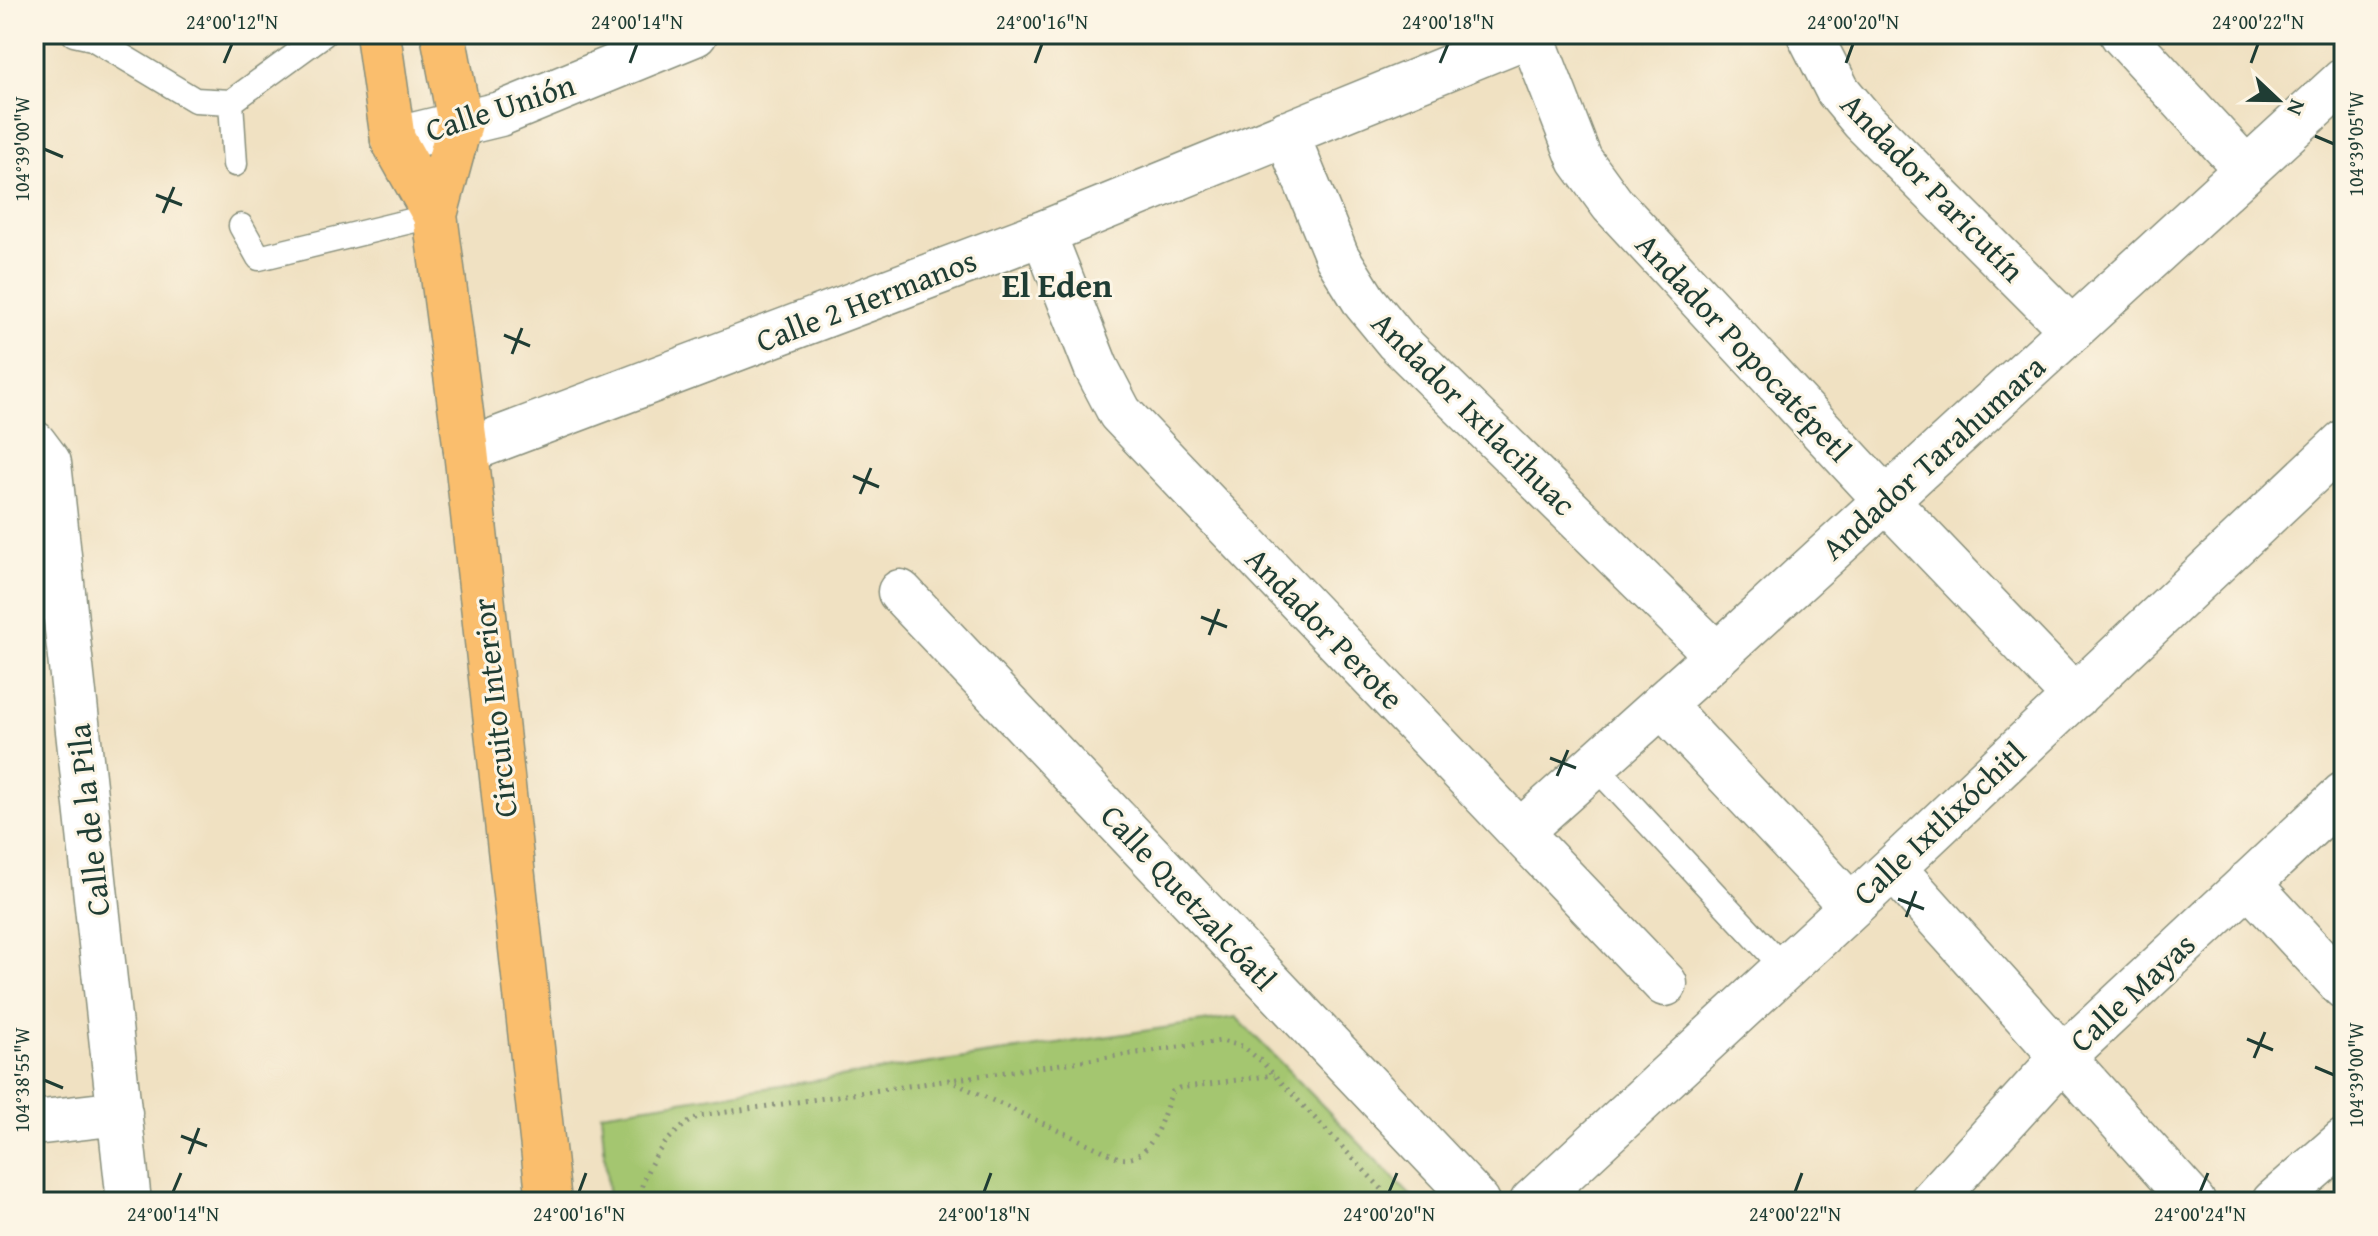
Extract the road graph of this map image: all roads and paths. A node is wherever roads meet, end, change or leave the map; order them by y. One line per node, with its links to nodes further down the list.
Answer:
1 (74, 34): 10 (lane)
2 (324, 34): 10 (lane)
3 (378, 34): 13 (main road, Circuito Interior)
4 (443, 34): 11 (main road, Circuito Interior)
5 (695, 34): 11 (street, Calle Unión)
6 (1531, 34): 12 (street, Calle 2 Hermanos); 23 (street, Andador Popocatépetl)
7 (1809, 34): 19 (street, Andador Paricutín)
8 (2122, 34): 15 (street)
9 (2344, 80): 15 (street, Andador Tarahumara)
10 (231, 102): 14 (lane)
11 (460, 123): 13 (street, Calle Unión); 16 (main road, Circuito Interior)
12 (1286, 133): 18 (street, Calle 2 Hermanos); 25 (street, Andador Ixtlacihuac)
13 (393, 140): 16 (main road, Circuito Interior)
14 (235, 164)
15 (2246, 169): 19 (street, Andador Tarahumara)
16 (435, 215): 17 (lane); 22 (main road, Circuito Interior)
17 (241, 226)
18 (1043, 233): 22 (street, Calle 2 Hermanos); 30 (street, Andador Perote)
19 (2072, 330): 23 (street, Andador Tarahumara)
20 (2344, 442): 26 (street, Calle Ixtlixóchitl)
21 (34, 443): 40 (street, Calle de la Pila)
22 (466, 451): 44 (main road, Circuito Interior)
23 (1885, 499): 25 (street, Andador Tarahumara); 26 (street, Andador Popocatépetl)
24 (900, 592): 47 (street, Calle Quetzalcóatl)
25 (1717, 655): 27 (street, Andador Tarahumara)
26 (2075, 697): 31 (street, Calle Ixtlixóchitl)
27 (1662, 705): 28 (street, Andador Tarahumara); 33 (street)
28 (1594, 765): 30 (street, Andador Tarahumara); 34 (lane)
29 (2344, 794): 32 (street, Calle Mayas)
30 (1521, 831): 35 (street, Andador Perote)
31 (1893, 868): 33 (street, Calle Ixtlixóchitl); 37 (street)
32 (2248, 883): 36 (street); 37 (street, Calle Mayas)
33 (1851, 906): 34 (street, Calle Ixtlixóchitl)
34 (1784, 968): 48 (street, Calle Ixtlixóchitl)
35 (1665, 984)
36 (2344, 987)
37 (2062, 1058): 49 (street, Calle Mayas); 50 (street)
38 (1275, 1075): 39 (path); 39 (path); 46 (path)
39 (947, 1080): 45 (path)
40 (120, 1113): 41 (street); 43 (street, Calle de la Pila)
41 (34, 1123)
42 (2344, 1141): 51 (street)
43 (129, 1202)
44 (549, 1202)
45 (638, 1202)
46 (1394, 1202)
47 (1478, 1202)
48 (1532, 1202)
49 (1931, 1202)
50 (2193, 1202)
51 (2274, 1202)

